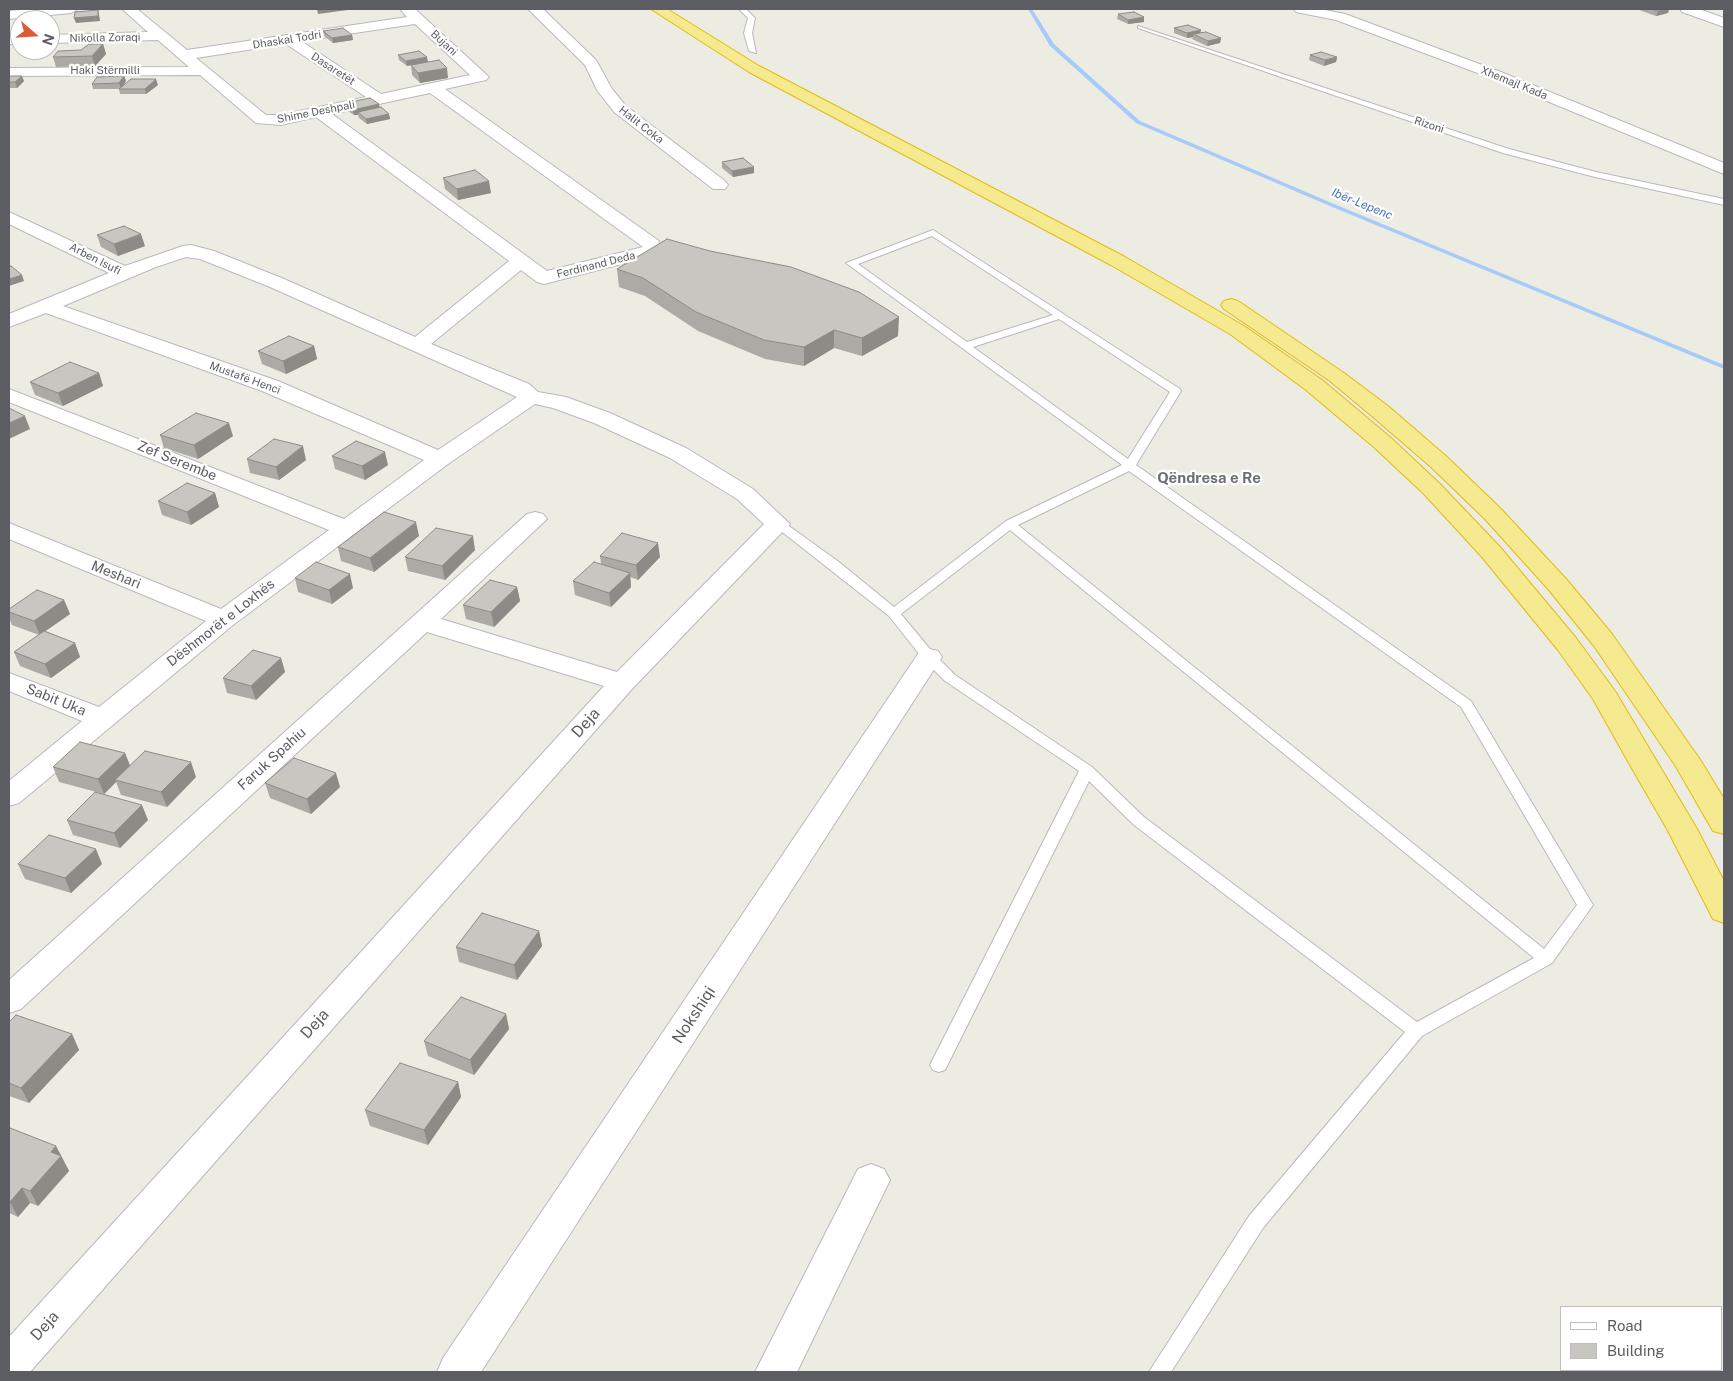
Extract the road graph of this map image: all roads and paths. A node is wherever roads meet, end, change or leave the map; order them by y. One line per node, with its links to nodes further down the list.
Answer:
1 (71, 9): 10 (street)
2 (129, 9): 14 (street, Shime Deshpali)
3 (407, 9): 11 (street, Bujani)
4 (535, 9): 26 (street, Halit Coka)
5 (658, 9): 55 (highway)
6 (685, 9): 17 (highway)
7 (742, 9): 17 (lane)
8 (1301, 9): 25 (street, Xhemajl Kada)
9 (1687, 9): 12 (street)
10 (52, 10)
11 (418, 19): 16 (street, Dhaskal Todri); 21 (street, Bujani)
12 (1724, 23)
13 (1140, 27): 27 (lane, Rizoni)
14 (161, 36): 15 (street, Nikolla Zoraqi); 18 (street, Shime Deshpali)
15 (60, 39)
16 (288, 40): 18 (street, Dhaskal Todri); 23 (street, Dasaretët)
17 (753, 51): 54 (highway)
18 (186, 55): 19 (street, Shime Deshpali)
19 (202, 71): 20 (street, Haki Stërmilli); 24 (street, Shime Deshpali)
20 (9, 72)
21 (481, 77): 22 (street, Shime Deshpali)
22 (433, 88): 23 (street, Shime Deshpali); 29 (street, Ferdinand Deda)
23 (379, 99): 24 (street, Shime Deshpali)
24 (319, 112): 29 (street, Ferdinand Deda)
25 (1724, 169)
26 (719, 185)
27 (1724, 202)
28 (9, 217): 30 (street, Arben Isufi)
29 (521, 261): 34 (street)
30 (125, 273): 31 (street, Arben Isufi); 34 (street)
31 (46, 306): 32 (street, Arben Isufi); 38 (street, Mustafë Henci)
32 (13, 316)
33 (1060, 316): 35 (lane); 35 (lane); 39 (lane)
34 (417, 345): 37 (street)
35 (966, 346): 39 (lane)
36 (9, 395): 43 (street, Zef Serembe)
37 (531, 397): 38 (street, Dëshmorët e Loxhës); 41 (street)
38 (440, 459): 43 (street, Dëshmorët e Loxhës)
39 (1130, 466): 42 (lane); 56 (lane)
40 (535, 519): 47 (street, Faruk Spahiu)
41 (778, 524): 45 (lane); 50 (street, Deja)
42 (1010, 524): 45 (lane); 56 (lane)
43 (346, 528): 46 (street, Dëshmorët e Loxhës)
44 (9, 530): 46 (street, Meshari)
45 (894, 613): 48 (lane)
46 (224, 619): 51 (street, Dëshmorët e Loxhës)
47 (422, 622): 50 (street); 57 (street, Faruk Spahiu)
48 (929, 657): 52 (lane); 62 (street, Nokshiqi)
49 (9, 681): 51 (street, Sabit Uka)
50 (622, 683): 61 (street, Deja)
51 (103, 719): 53 (street, Dëshmorët e Loxhës)
52 (1087, 770): 58 (lane); 59 (lane)
53 (9, 796)
54 (1724, 824)
55 (1724, 911)
56 (1546, 959): 58 (lane)
57 (9, 1000)
58 (1416, 1031): 64 (lane)
59 (939, 1065)
60 (871, 1180): 63 (street)
61 (9, 1366)
62 (458, 1372)
63 (776, 1372)
64 (1158, 1372)

